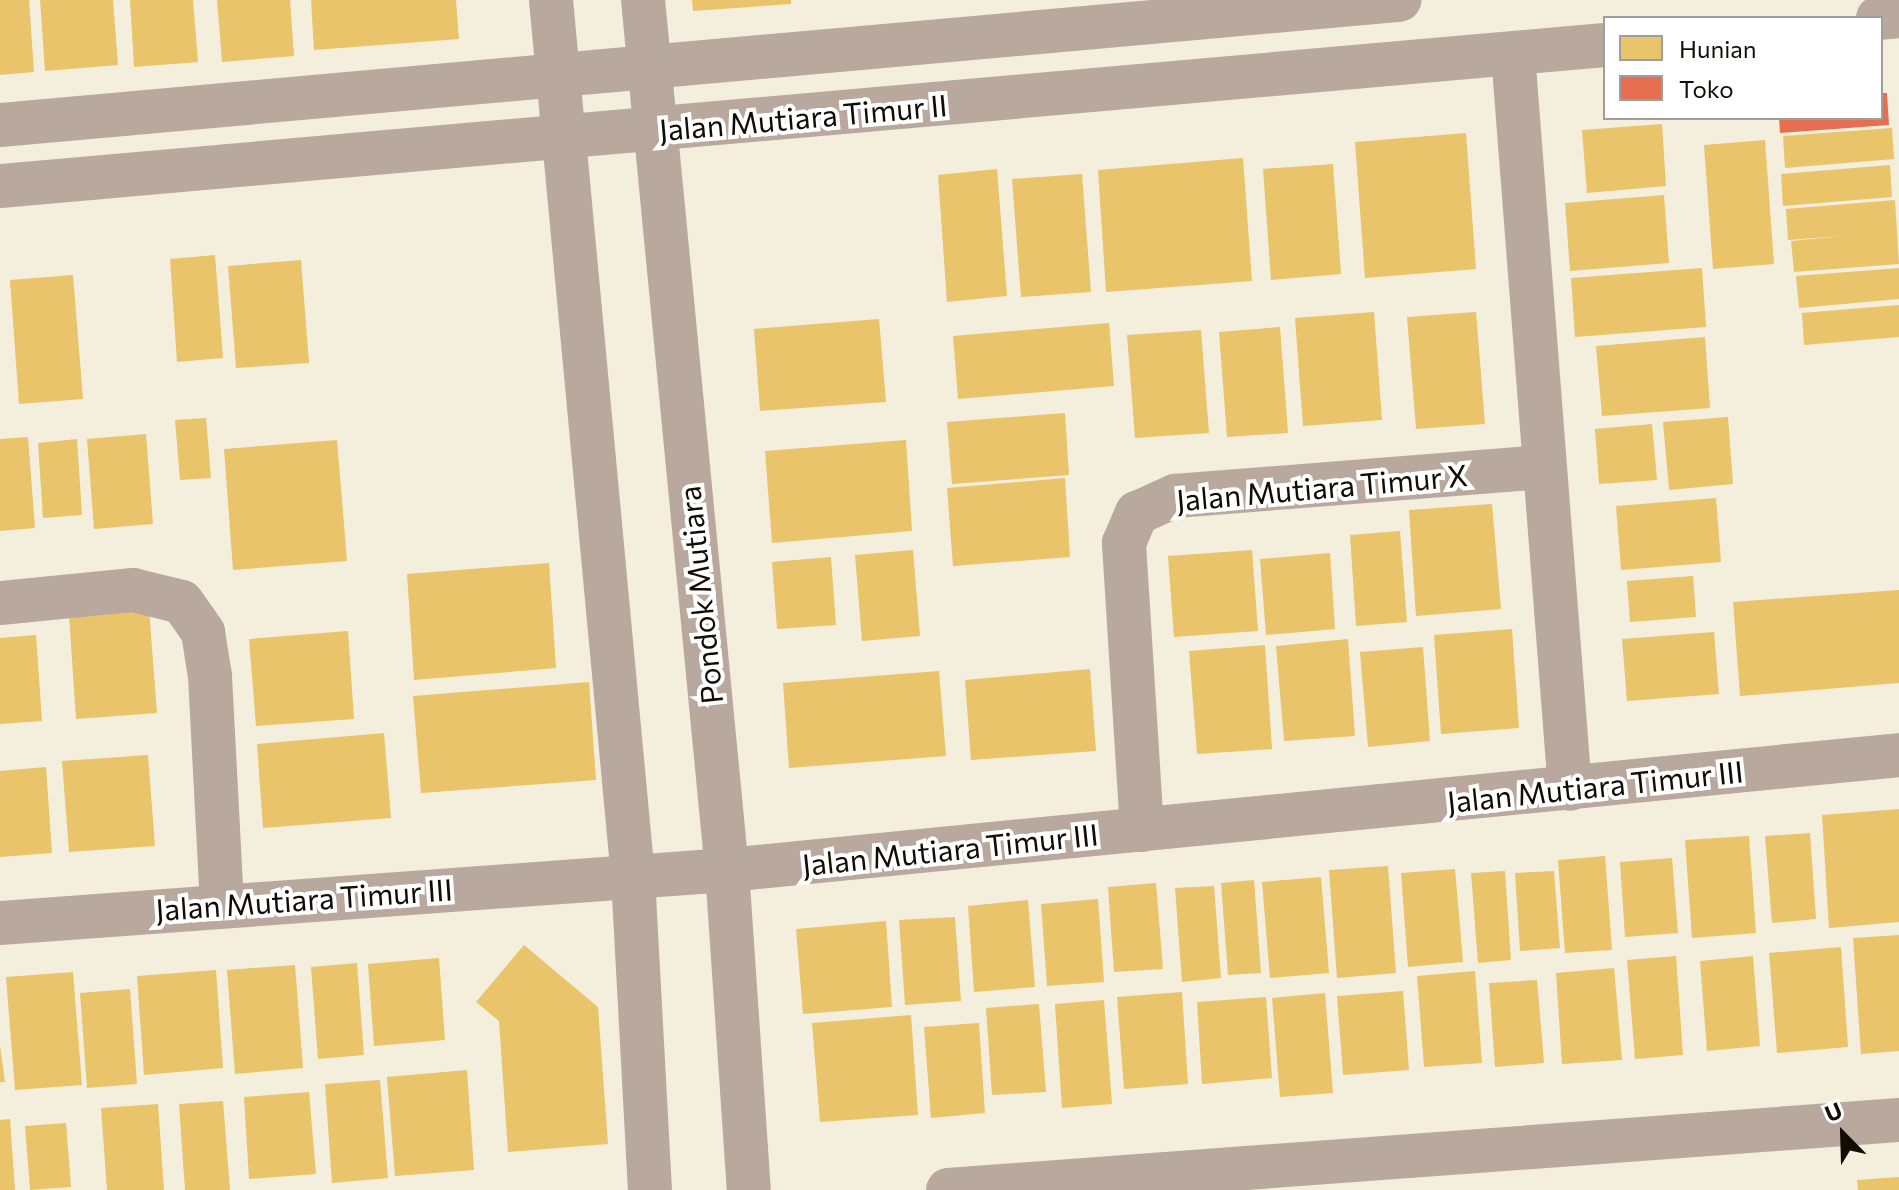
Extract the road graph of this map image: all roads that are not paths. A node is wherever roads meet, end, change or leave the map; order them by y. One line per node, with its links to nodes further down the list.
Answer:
1 (551, 0): 7 (street)
2 (643, 0): 6 (street, Pondok Mutiara)
3 (1399, 0): 6 (street, Jalan Mutiara Timur II)
4 (1603, 45): 5 (street, Jalan Mutiara Timur II)
5 (1513, 54): 9 (street, Jalan Mutiara Timur II); 12 (street)
6 (648, 70): 7 (street, Jalan Mutiara Timur II); 9 (street, Pondok Mutiara)
7 (559, 77): 8 (street, Jalan Mutiara Timur II); 10 (street)
8 (0, 125)
9 (655, 129): 10 (street, Jalan Mutiara Timur II); 17 (street, Pondok Mutiara)
10 (564, 139): 11 (street, Jalan Mutiara Timur II); 18 (street)
11 (0, 186)
12 (1542, 467): 15 (street); 16 (street, Jalan Mutiara Timur X)
13 (0, 603): 19 (street)
14 (1899, 755): 15 (street, Jalan Mutiara Timur III)
15 (1570, 789): 16 (street, Jalan Mutiara Timur III)
16 (1142, 830): 17 (street, Jalan Mutiara Timur III)
17 (727, 870): 18 (street, Jalan Mutiara Timur III); 23 (street, Pondok Mutiara)
18 (633, 877): 19 (street, Jalan Mutiara Timur III); 22 (street)
19 (222, 904): 20 (street, Jalan Mutiara Timur III)
20 (0, 923)
21 (1899, 1120): 24 (street)
22 (650, 1190)
23 (749, 1190)
24 (948, 1190)

